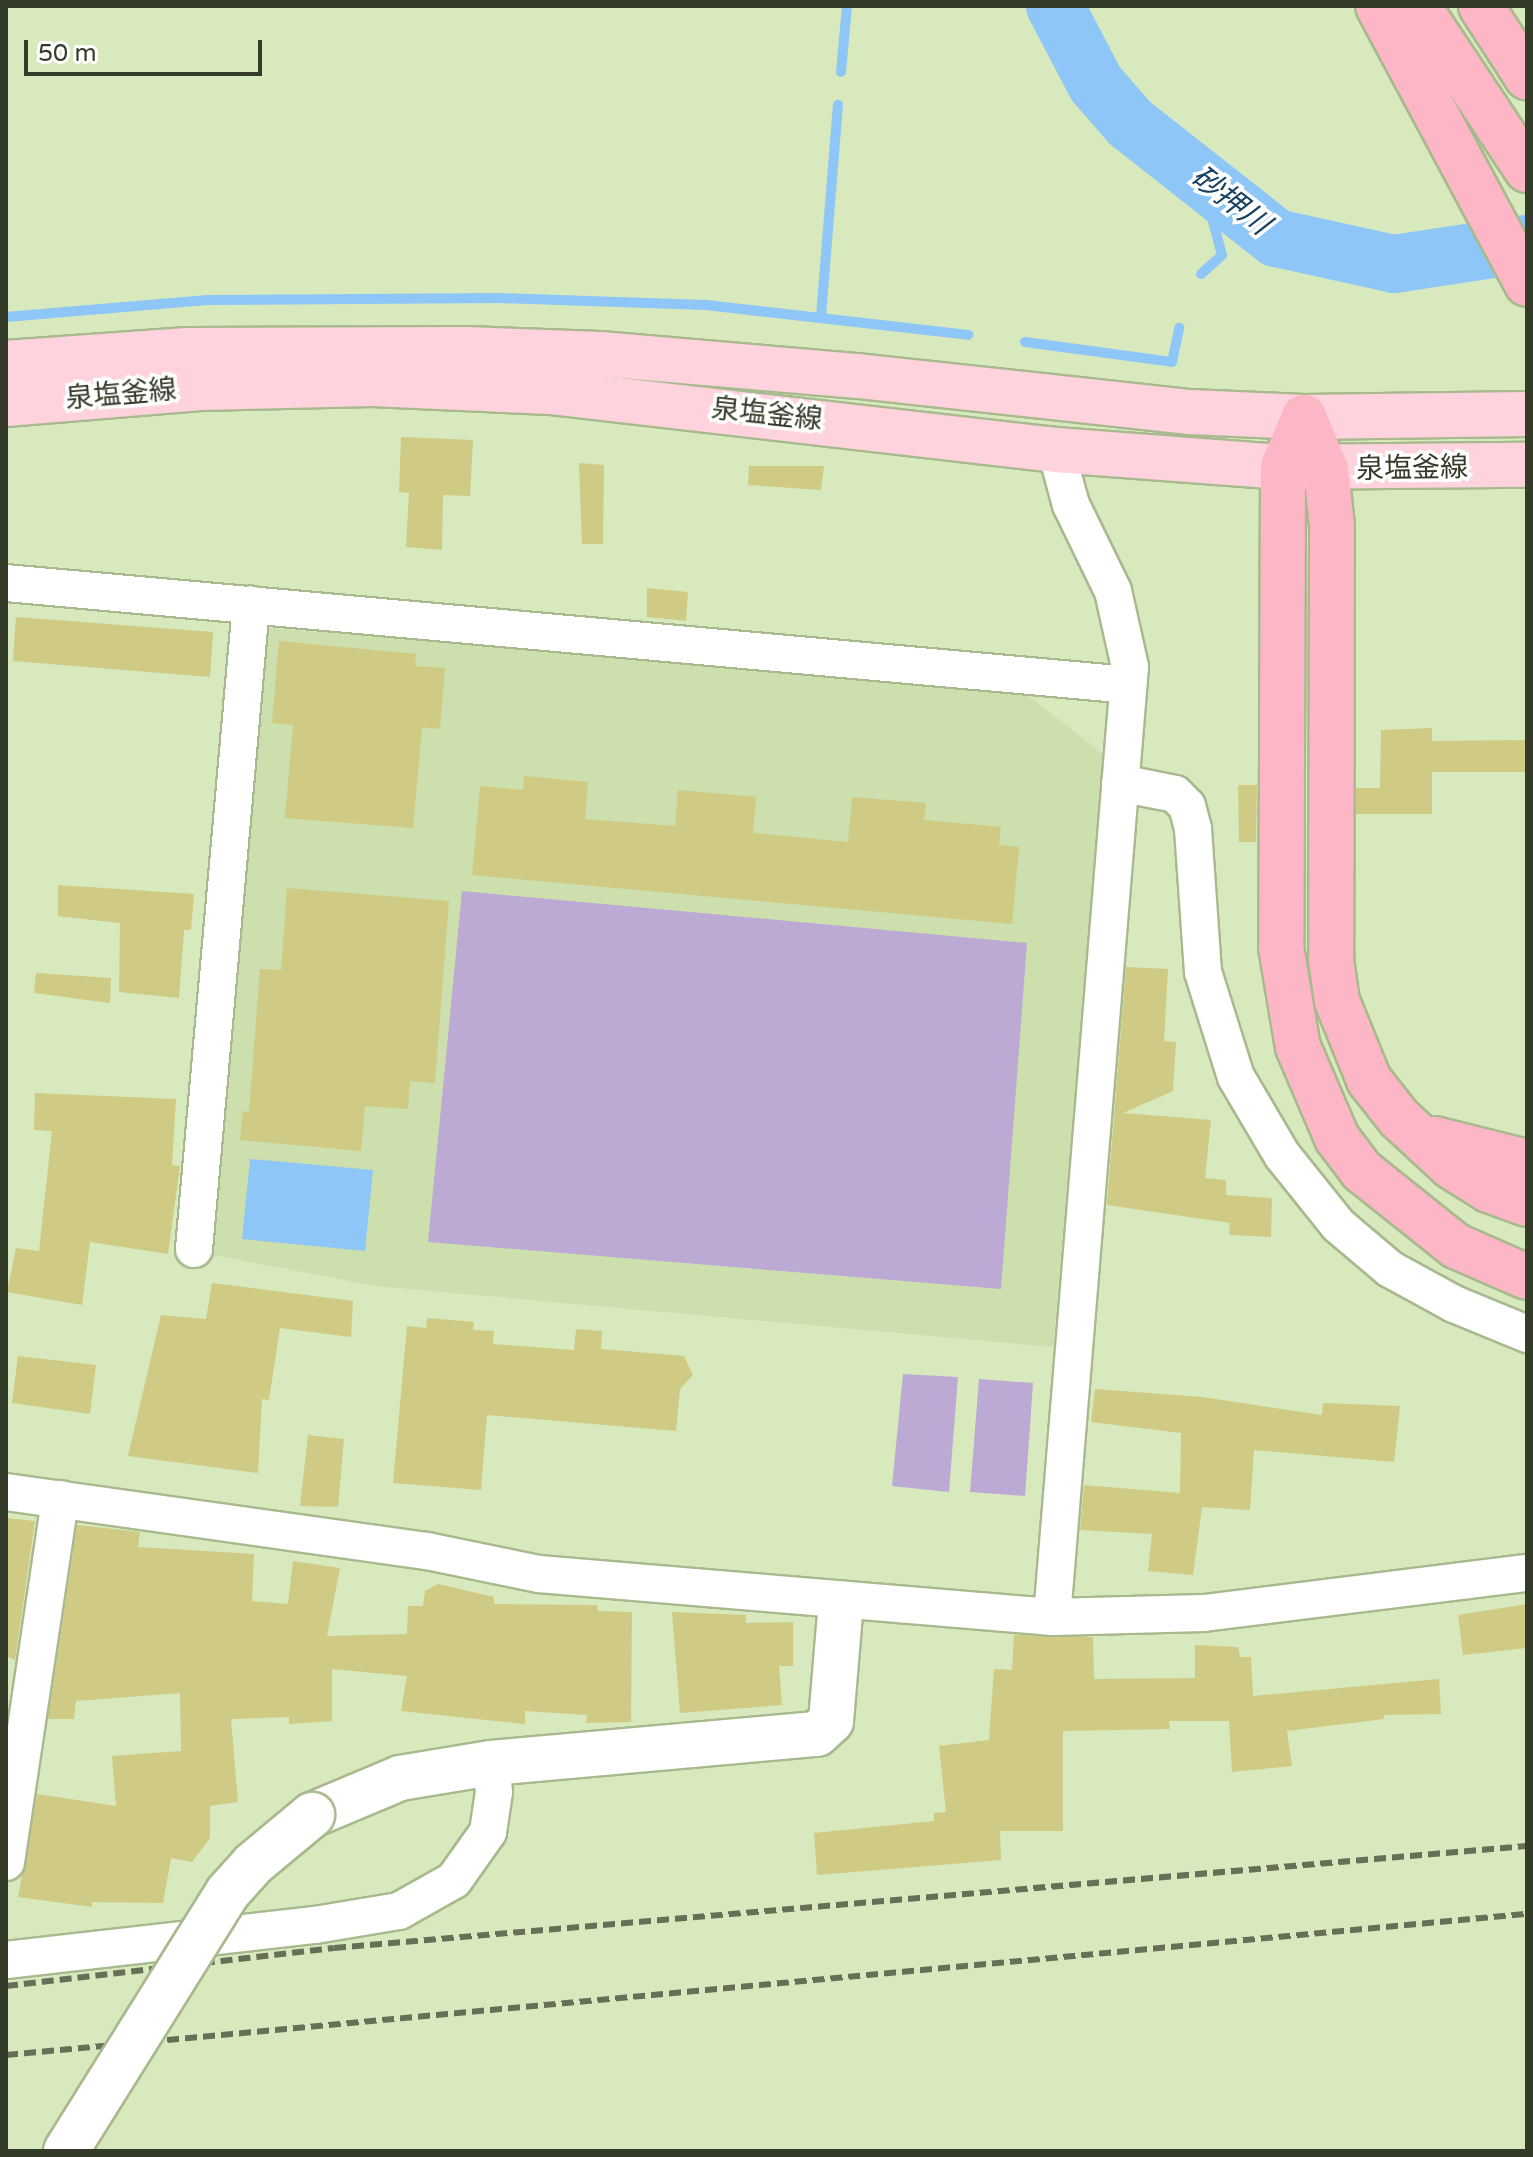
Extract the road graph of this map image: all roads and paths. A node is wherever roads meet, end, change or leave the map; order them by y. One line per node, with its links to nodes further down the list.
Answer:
1 (1378, 6): 6 (highway)
2 (1418, 6): 5 (highway)
3 (1481, 6): 4 (highway)
4 (1527, 77)
5 (1527, 170)
6 (1527, 284)
7 (6, 363): 10 (main road, 泉塩釜線)
8 (6, 404): 11 (main road, 泉塩釜線)
9 (1527, 414): 10 (main road, 泉塩釜線)
10 (1304, 417): 13 (highway); 14 (highway)
11 (1056, 450): 13 (main road, 泉塩釜線); 17 (street)
12 (1527, 465): 14 (main road, 泉塩釜線)
13 (1283, 467): 14 (main road, 泉塩釜線); 22 (highway)
14 (1326, 470): 19 (highway)
15 (6, 583): 16 (street)
16 (251, 605): 17 (street); 23 (street)
17 (1128, 685): 18 (street)
18 (1120, 783): 26 (street); 31 (street)
19 (1399, 1118): 20 (highway); 21 (highway)
20 (1527, 1162)
21 (1527, 1204)
22 (1422, 1224): 24 (highway); 25 (highway)
23 (194, 1249)
24 (1527, 1264)
25 (1527, 1277)
26 (1527, 1334)
27 (6, 1492): 28 (street)
28 (60, 1499): 30 (street); 33 (street)
29 (1527, 1573): 31 (street)
30 (841, 1603): 31 (street); 32 (street)
31 (1052, 1617)
32 (491, 1763): 34 (street); 35 (street, bridge)
33 (6, 1862)
34 (6, 1960)
35 (66, 2151)

